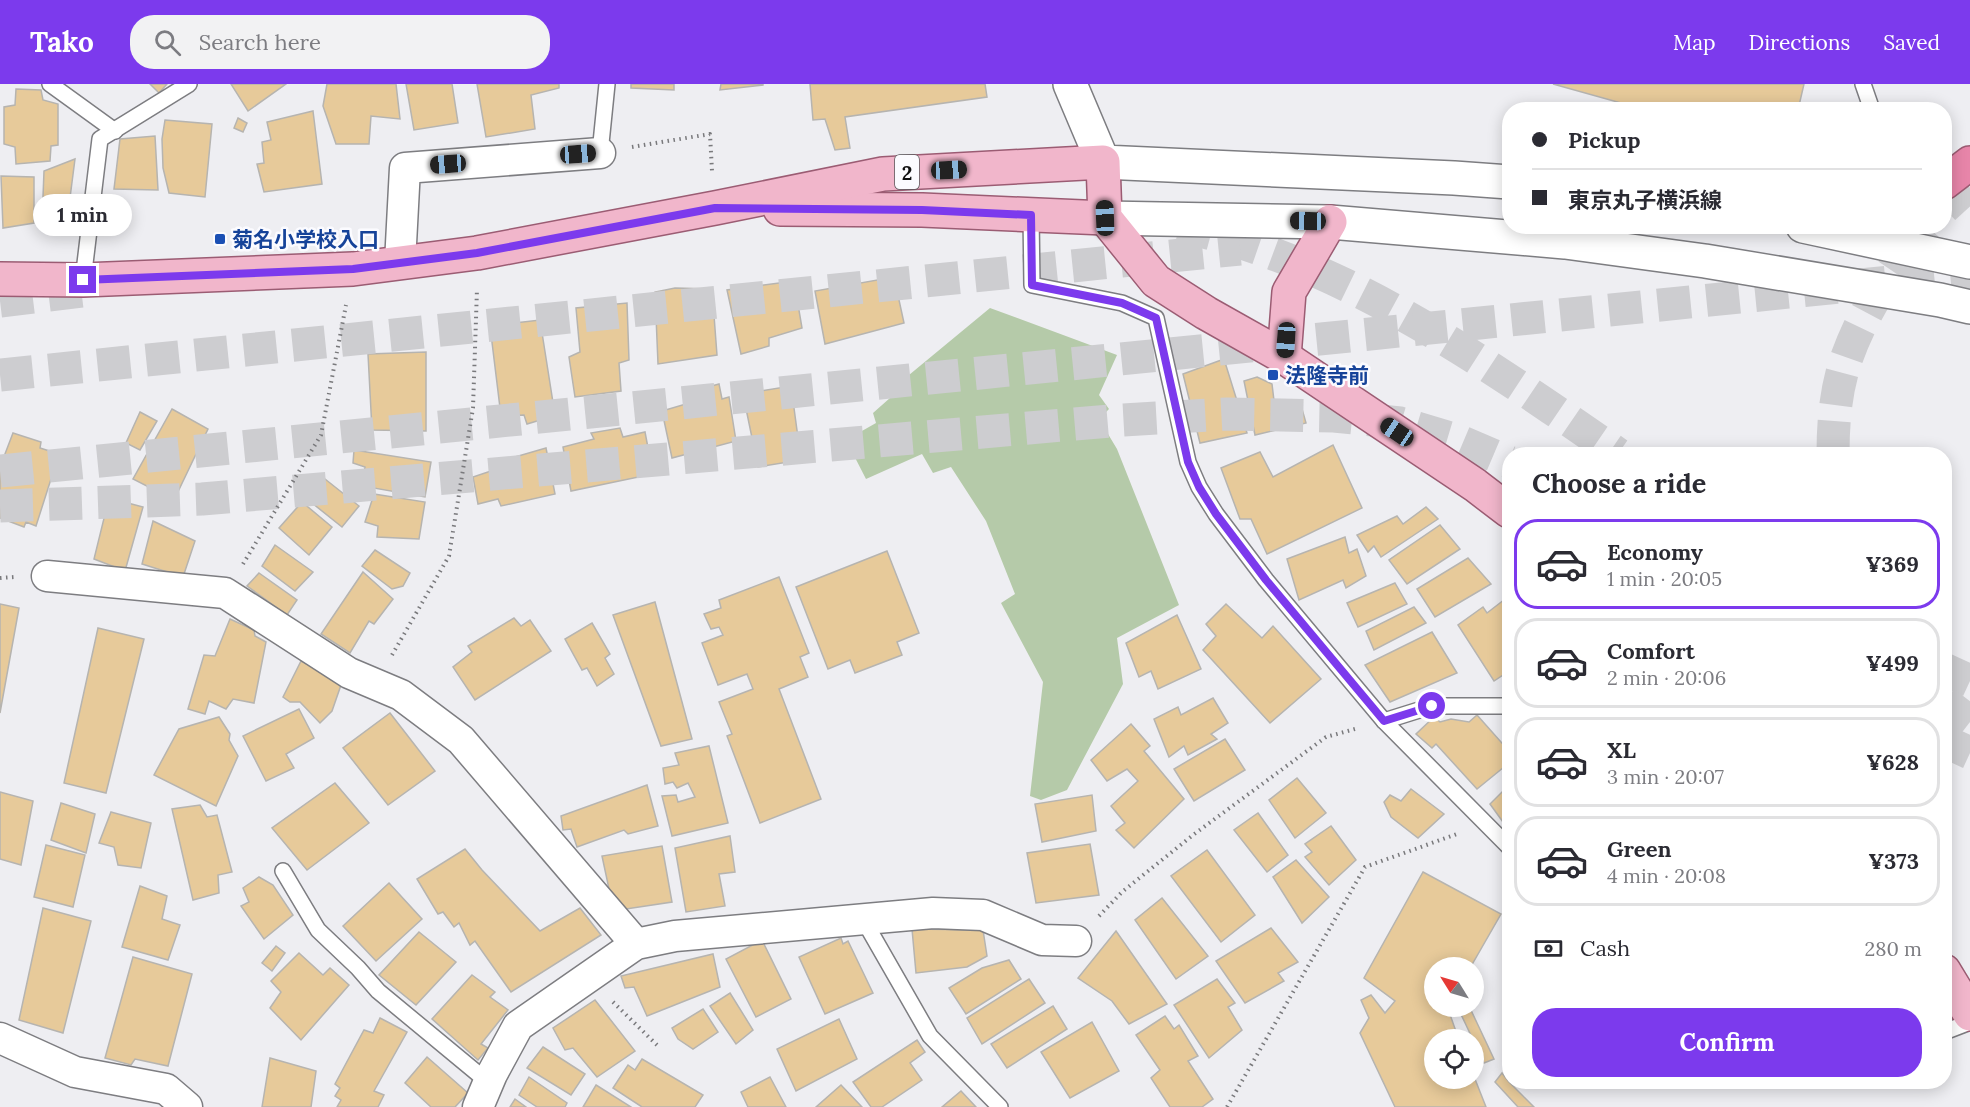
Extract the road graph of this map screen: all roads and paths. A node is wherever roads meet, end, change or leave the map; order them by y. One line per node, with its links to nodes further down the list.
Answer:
1 (50, 84): 7 (lane)
2 (189, 84): 7 (lane)
3 (607, 84): 9 (lane)
4 (1070, 84): 10 (street)
5 (1863, 84): 6 (lane)
6 (1869, 102)
7 (115, 131): 24 (lane)
8 (710, 134): 9 (path)
9 (600, 153): 21 (street)
10 (1103, 162): 13 (street); 14 (main road, 2); 16 (main road)
11 (1970, 163): 12 (highway)
12 (1952, 177)
13 (1502, 182)
14 (715, 208): 15 (main road, 2); 19 (main road, 2)
15 (1031, 215): 16 (main road, 2); 32 (lane)
16 (1105, 218): 17 (street); 26 (main road)
17 (1330, 222): 25 (street); 26 (main road)
18 (1840, 234): 20 (street)
19 (477, 253): 21 (main road, 2); 30 (path)
20 (1970, 262)
21 (400, 263): 22 (main road, 2)
22 (353, 269): 24 (main road, 2); 29 (path)
23 (0, 279): 24 (main road, 2)
24 (83, 280)
25 (1970, 307)
26 (1284, 357): 27 (main road)
27 (1502, 506)
28 (47, 576): 29 (street)
29 (225, 593): 30 (street)
30 (375, 684): 38 (street)
31 (1502, 706): 32 (lane)
32 (1384, 721): 33 (lane); 37 (path)
33 (1486, 823): 34 (lane); 49 (path)
34 (1502, 840)
35 (283, 871): 46 (lane)
36 (863, 919): 37 (street); 38 (street); 48 (lane)
37 (1076, 941)
38 (636, 944): 39 (street)
39 (588, 977): 45 (path); 46 (street)
40 (1952, 984): 41 (main road)
41 (1970, 1014)
42 (1970, 1022): 43 (lane)
43 (1952, 1029)
44 (0, 1038): 47 (street)
45 (660, 1048)
46 (483, 1094)
47 (188, 1107)
48 (1000, 1107)
49 (1227, 1107)

